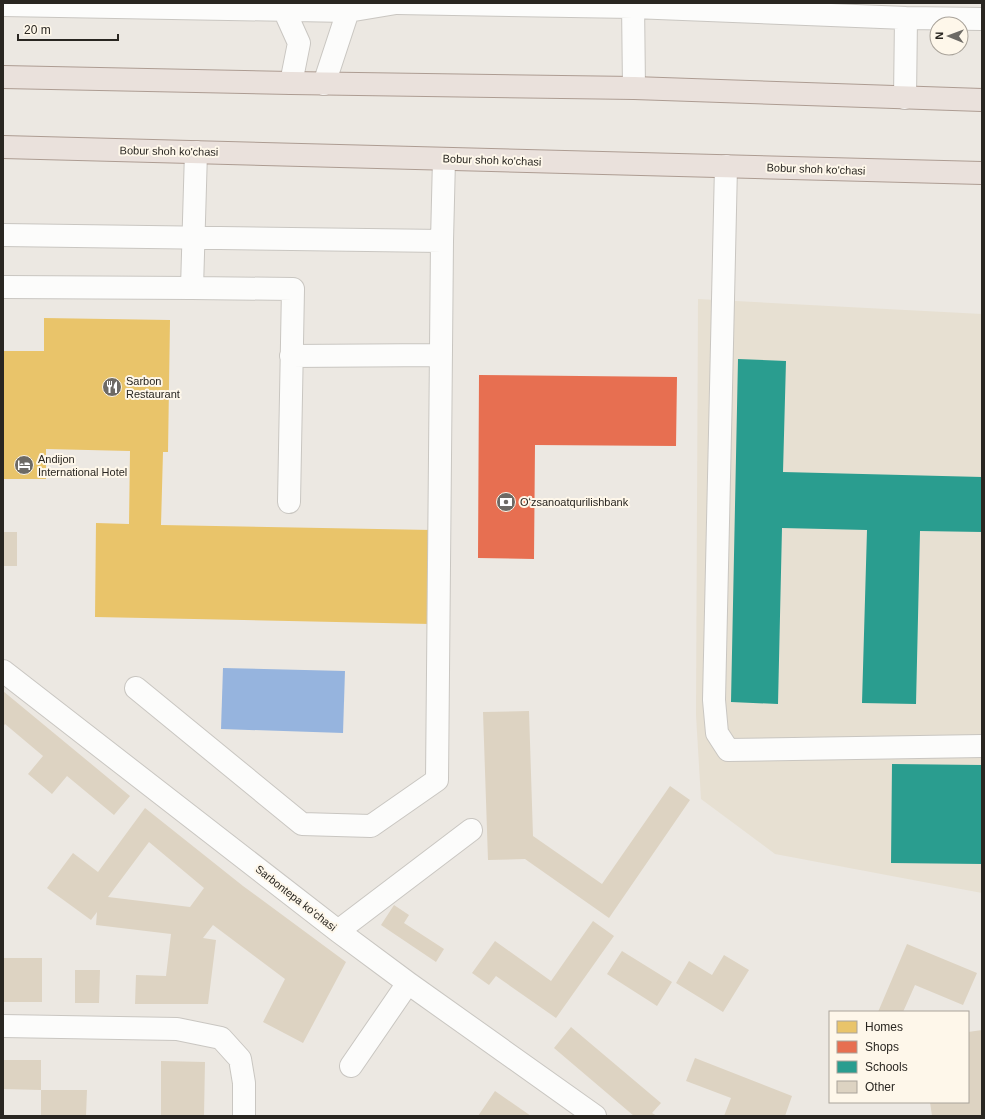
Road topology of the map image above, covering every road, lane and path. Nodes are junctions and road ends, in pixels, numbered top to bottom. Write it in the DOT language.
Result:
graph roads {
  1 [pos="397,3"];
  2 [pos="633,5"];
  3 [pos="3,6"];
  4 [pos="282,6"];
  5 [pos="350,7"];
  6 [pos="906,18"];
  7 [pos="982,19"];
  8 [pos="3,77"];
  9 [pos="291,83"];
  10 [pos="324,84"];
  11 [pos="634,88"];
  12 [pos="905,98"];
  13 [pos="982,100"];
  14 [pos="3,147"];
  15 [pos="196,152"];
  16 [pos="444,159"];
  17 [pos="726,166"];
  18 [pos="982,173"];
  19 [pos="3,234"];
  20 [pos="194,238"];
  21 [pos="442,241"];
  22 [pos="3,287"];
  23 [pos="192,288"];
  24 [pos="441,355"];
  25 [pos="292,356"];
  26 [pos="289,502"];
  27 [pos="3,671"];
  28 [pos="136,688"];
  29 [pos="982,746"];
  30 [pos="471,830"];
  31 [pos="338,932"];
  32 [pos="408,983"];
  33 [pos="3,1026"];
  34 [pos="351,1066"];
  35 [pos="244,1116"];
  36 [pos="595,1116"];
  1 -- 2 [label="street"];
  1 -- 5 [label="street"];
  2 -- 6 [label="street"];
  2 -- 11 [label="street"];
  3 -- 4 [label="street"];
  4 -- 5 [label="street"];
  4 -- 9 [label="street"];
  5 -- 10 [label="street"];
  6 -- 7 [label="street"];
  6 -- 12 [label="street"];
  8 -- 9 [label="main road"];
  9 -- 10 [label="main road"];
  10 -- 11 [label="main road"];
  11 -- 12 [label="main road"];
  12 -- 13 [label="main road"];
  14 -- 15 [label="main road, Bobur shoh ko'chasi"];
  15 -- 16 [label="main road, Bobur shoh ko'chasi"];
  15 -- 20 [label="street"];
  16 -- 17 [label="main road, Bobur shoh ko'chasi"];
  16 -- 21 [label="street"];
  17 -- 18 [label="main road, Bobur shoh ko'chasi"];
  17 -- 29 [label="street"];
  19 -- 20 [label="street"];
  20 -- 21 [label="street"];
  20 -- 23 [label="street"];
  21 -- 24 [label="street"];
  22 -- 23 [label="street"];
  23 -- 25 [label="street"];
  24 -- 25 [label="street"];
  24 -- 28 [label="street"];
  25 -- 26 [label="street"];
  27 -- 31 [label="street, Sarbontepa ko'chasi"];
  30 -- 31 [label="street"];
  31 -- 32 [label="street, Sarbontepa ko'chasi"];
  32 -- 34 [label="street"];
  32 -- 36 [label="street, Sarbontepa ko'chasi"];
  33 -- 35 [label="street"];
}
